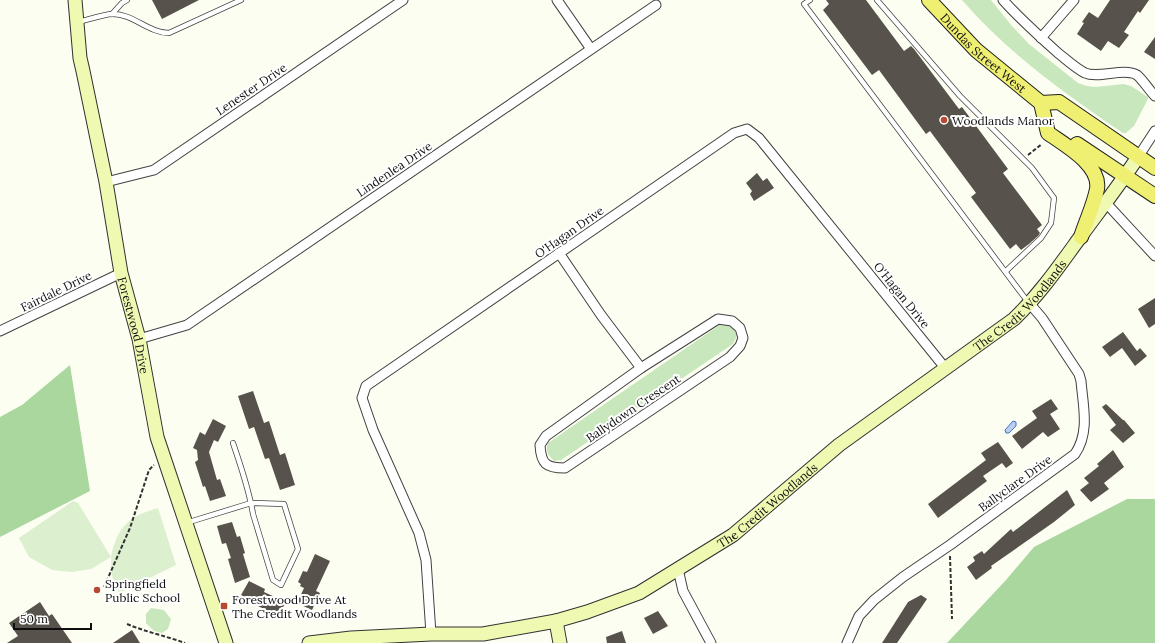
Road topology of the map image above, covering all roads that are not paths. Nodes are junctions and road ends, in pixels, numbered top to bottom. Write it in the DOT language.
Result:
graph roads {
  1 [pos="75,0"];
  2 [pos="127,0"];
  3 [pos="241,0"];
  4 [pos="403,0"];
  5 [pos="557,0"];
  6 [pos="810,0"];
  7 [pos="877,0"];
  8 [pos="929,0"];
  9 [pos="1003,0"];
  10 [pos="1074,0"];
  11 [pos="656,5"];
  12 [pos="112,14"];
  13 [pos="77,23"];
  14 [pos="1041,38"];
  15 [pos="591,49"];
  16 [pos="1155,96"];
  17 [pos="1041,103"];
  18 [pos="1045,120"];
  19 [pos="1155,131"];
  20 [pos="1138,157"];
  21 [pos="1155,168"];
  22 [pos="1125,176"];
  23 [pos="106,182"];
  24 [pos="1155,196"];
  25 [pos="1106,203"];
  26 [pos="1081,237"];
  27 [pos="559,254"];
  28 [pos="1155,256"];
  29 [pos="1006,271"];
  30 [pos="122,273"];
  31 [pos="1030,304"];
  32 [pos="0,331"];
  33 [pos="139,339"];
  34 [pos="641,368"];
  35 [pos="946,369"];
  36 [pos="233,443"];
  37 [pos="251,504"];
  38 [pos="186,523"];
  39 [pos="678,569"];
  40 [pos="556,621"];
  41 [pos="431,634"];
  42 [pos="226,643"];
  43 [pos="310,643"];
  44 [pos="560,643"];
  45 [pos="711,643"];
  46 [pos="847,643"];
  1 -- 13 [label="street, Forestwood Drive"];
  2 -- 12 [label="lane"];
  3 -- 12 [label="lane"];
  4 -- 23 [label="street, Lenester Drive"];
  5 -- 15 [label="street"];
  6 -- 29 [label="lane"];
  7 -- 29 [label="lane"];
  8 -- 17 [label="main road, Dundas Street West"];
  9 -- 14 [label="street"];
  10 -- 14 [label="street"];
  11 -- 15 [label="street, Lindenlea Drive"];
  12 -- 13 [label="lane"];
  13 -- 23 [label="street, Forestwood Drive"];
  14 -- 16 [label="street"];
  15 -- 33 [label="street, Lindenlea Drive"];
  17 -- 18 [label="main road"];
  17 -- 20 [label="main road"];
  18 -- 22 [label="main road"];
  18 -- 26 [label="main road"];
  19 -- 20 [label="street"];
  20 -- 21 [label="main road"];
  20 -- 22 [label="street, The Credit Woodlands"];
  22 -- 24 [label="main road"];
  22 -- 25 [label="street, The Credit Woodlands"];
  23 -- 30 [label="street, Forestwood Drive"];
  25 -- 26 [label="street, The Credit Woodlands"];
  25 -- 28 [label="street"];
  26 -- 31 [label="street, The Credit Woodlands"];
  27 -- 34 [label="street"];
  27 -- 35 [label="street, O'Hagan Drive"];
  27 -- 41 [label="street, O'Hagan Drive"];
  29 -- 31 [label="lane"];
  30 -- 32 [label="street, Fairdale Drive"];
  30 -- 33 [label="street, Forestwood Drive"];
  31 -- 35 [label="street, The Credit Woodlands"];
  31 -- 46 [label="street, Ballyclare Drive"];
  33 -- 38 [label="street, Forestwood Drive"];
  34 -- 34 [label="street, Ballydown Crescent"];
  35 -- 39 [label="street, The Credit Woodlands"];
  36 -- 37 [label="lane"];
  37 -- 37 [label="lane"];
  37 -- 38 [label="lane"];
  38 -- 42 [label="street, Forestwood Drive"];
  39 -- 40 [label="street, The Credit Woodlands"];
  39 -- 45 [label="street"];
  40 -- 41 [label="street, The Credit Woodlands"];
  40 -- 44 [label="street"];
  41 -- 43 [label="street, The Credit Woodlands"];
}
